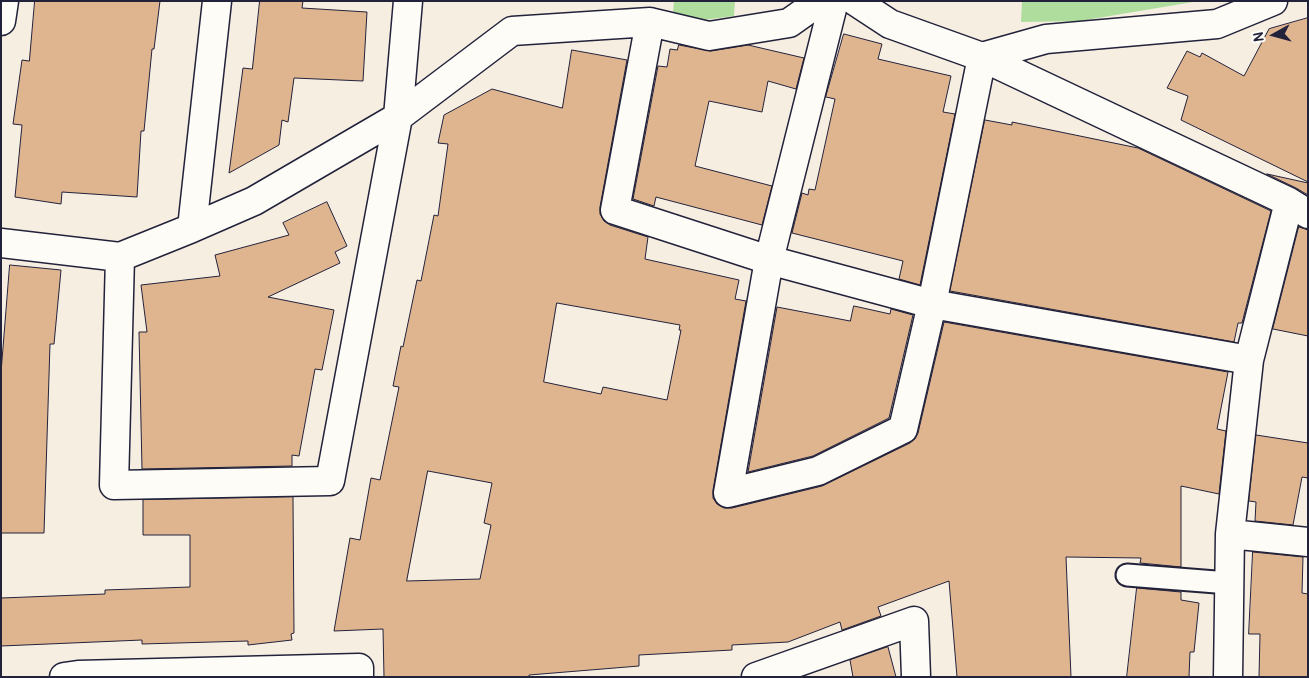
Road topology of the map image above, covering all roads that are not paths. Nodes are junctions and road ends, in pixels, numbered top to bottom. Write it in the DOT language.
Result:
graph roads {
  1 [pos="4,1"];
  2 [pos="218,1"];
  3 [pos="408,1"];
  4 [pos="820,1"];
  5 [pos="834,1"];
  6 [pos="855,1"];
  7 [pos="1274,1"];
  8 [pos="1,22"];
  9 [pos="650,22"];
  10 [pos="982,57"];
  11 [pos="398,117"];
  12 [pos="1298,208"];
  13 [pos="192,228"];
  14 [pos="1,243"];
  15 [pos="120,257"];
  16 [pos="769,260"];
  17 [pos="932,304"];
  18 [pos="1249,360"];
  19 [pos="1230,534"];
  20 [pos="1308,542"];
  21 [pos="1127,575"];
  22 [pos="1229,583"];
  23 [pos="64,677"];
  24 [pos="359,677"];
  25 [pos="756,677"];
  26 [pos="916,677"];
  27 [pos="1228,677"];
  1 -- 8 [label="street"];
  2 -- 13 [label="street"];
  3 -- 11 [label="street"];
  4 -- 9 [label="street"];
  5 -- 16 [label="street"];
  6 -- 10 [label="street"];
  7 -- 10 [label="street"];
  9 -- 11 [label="street"];
  9 -- 16 [label="street"];
  10 -- 12 [label="street"];
  10 -- 17 [label="street"];
  11 -- 13 [label="street"];
  11 -- 15 [label="street"];
  12 -- 18 [label="street"];
  13 -- 15 [label="street"];
  14 -- 15 [label="street"];
  16 -- 17 [label="street"];
  16 -- 17 [label="street"];
  17 -- 18 [label="street"];
  18 -- 19 [label="street"];
  19 -- 20 [label="street"];
  19 -- 22 [label="street"];
  21 -- 22 [label="lane"];
  22 -- 27 [label="street"];
  23 -- 24 [label="street"];
  25 -- 26 [label="street"];
}
